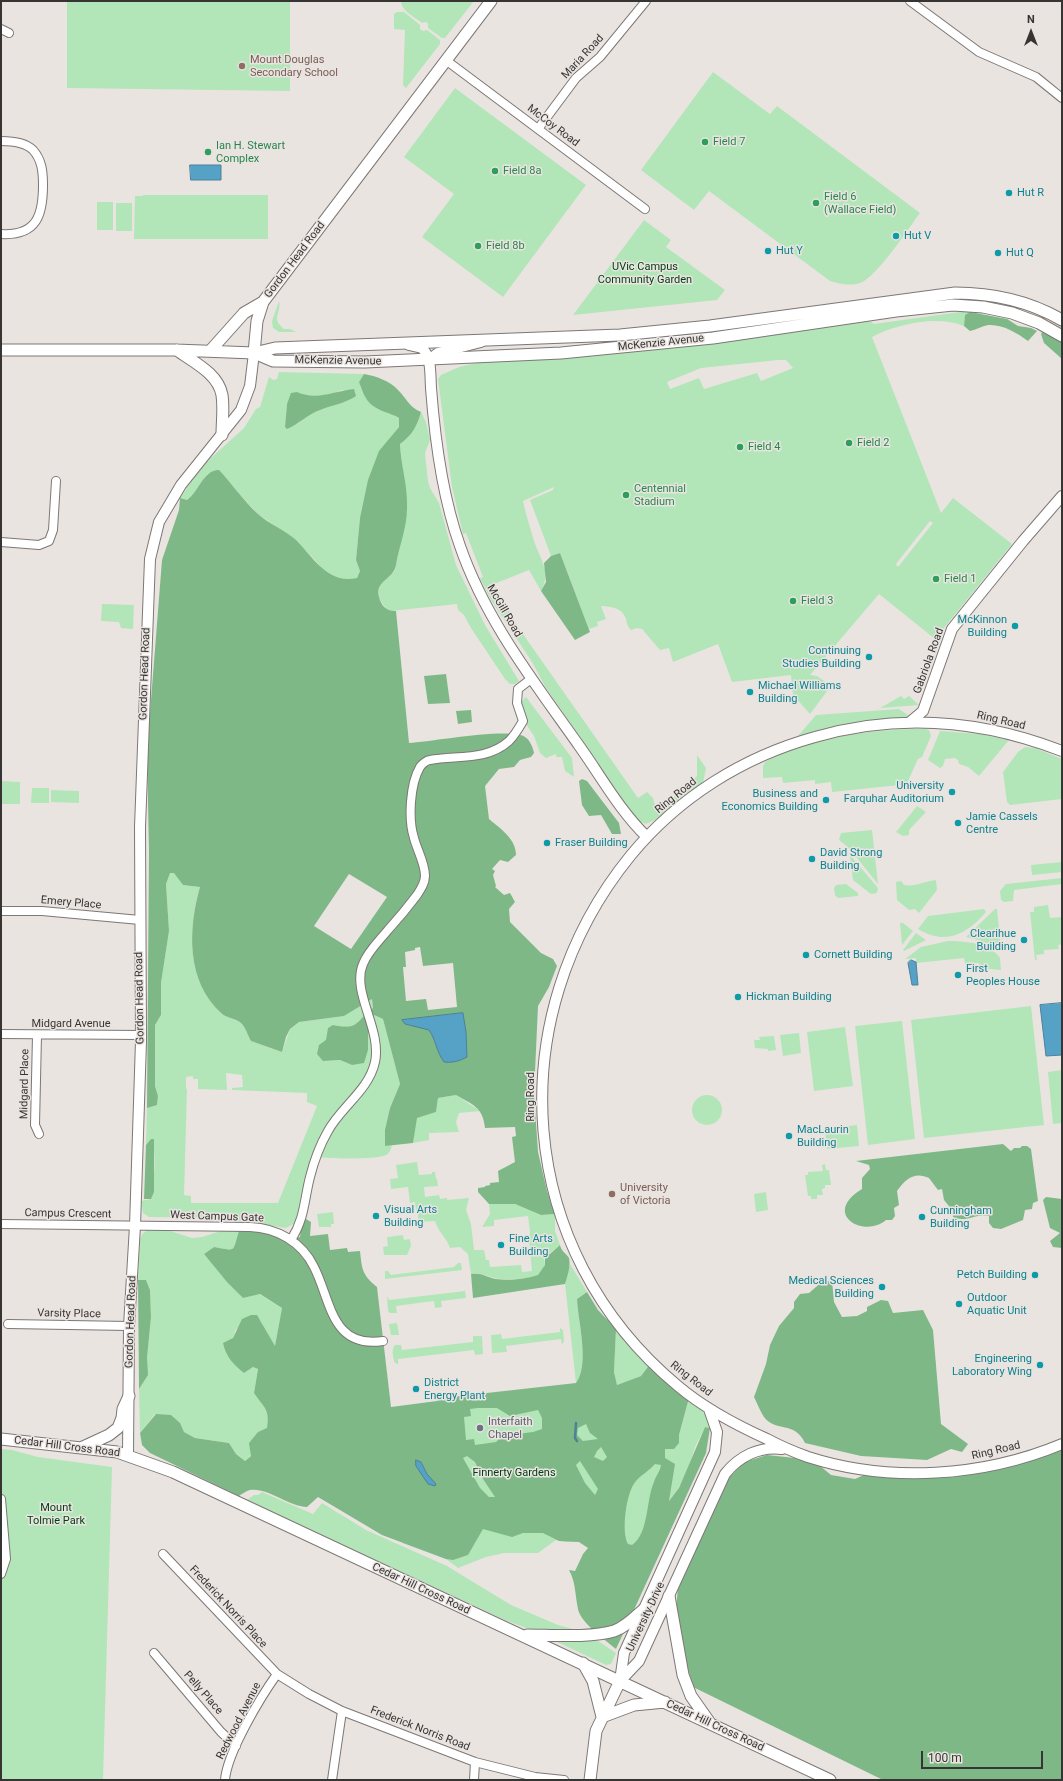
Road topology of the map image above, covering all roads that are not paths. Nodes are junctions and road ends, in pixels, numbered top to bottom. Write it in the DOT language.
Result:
graph roads {
  1 [pos="491,1"];
  2 [pos="646,1"];
  3 [pos="910,1"];
  4 [pos="1,29"];
  5 [pos="9,34"];
  6 [pos="447,61"];
  7 [pos="1062,98"];
  8 [pos="538,129"];
  9 [pos="4,141"];
  10 [pos="645,209"];
  11 [pos="1,234"];
  12 [pos="263,302"];
  13 [pos="1062,320"];
  14 [pos="1062,336"];
  15 [pos="486,340"];
  16 [pos="407,344"];
  17 [pos="1,350"];
  18 [pos="176,350"];
  19 [pos="210,351"];
  20 [pos="254,353"];
  21 [pos="429,360"];
  22 [pos="222,435"];
  23 [pos="56,481"];
  24 [pos="1062,496"];
  25 [pos="1,542"];
  26 [pos="531,679"];
  27 [pos="910,722"];
  28 [pos="1062,751"];
  29 [pos="647,837"];
  30 [pos="1,912"];
  31 [pos="140,920"];
  32 [pos="1,1034"];
  33 [pos="37,1035"];
  34 [pos="141,1035"];
  35 [pos="38,1134"];
  36 [pos="1,1224"];
  37 [pos="135,1226"];
  38 [pos="291,1240"];
  39 [pos="8,1324"];
  40 [pos="129,1326"];
  41 [pos="383,1341"];
  42 [pos="129,1396"];
  43 [pos="709,1409"];
  44 [pos="1,1439"];
  45 [pos="1062,1444"];
  46 [pos="84,1447"];
  47 [pos="798,1453"];
  48 [pos="128,1455"];
  49 [pos="1,1499"];
  50 [pos="162,1554"];
  51 [pos="1,1574"];
  52 [pos="668,1596"];
  53 [pos="644,1609"];
  54 [pos="522,1634"];
  55 [pos="154,1653"];
  56 [pos="583,1663"];
  57 [pos="277,1674"];
  58 [pos="620,1681"];
  59 [pos="666,1702"];
  60 [pos="342,1711"];
  61 [pos="602,1717"];
  62 [pos="710,1723"];
  63 [pos="236,1746"];
  64 [pos="475,1762"];
  65 [pos="225,1780"];
  66 [pos="332,1780"];
  67 [pos="474,1780"];
  68 [pos="564,1780"];
  69 [pos="590,1780"];
  70 [pos="830,1780"];
  1 -- 6 [label="main road, Gordon Head Road"];
  2 -- 8 [label="street, Maria Road"];
  3 -- 7 [label="street"];
  4 -- 5 [label="street"];
  6 -- 8 [label="street, McCoy Road"];
  6 -- 12 [label="main road, Gordon Head Road"];
  8 -- 10 [label="street, McCoy Road"];
  9 -- 11 [label="street"];
  12 -- 19 [label="main road"];
  12 -- 20 [label="main road, Gordon Head Road"];
  13 -- 15 [label="main road, McKenzie Avenue"];
  14 -- 21 [label="main road, McKenzie Avenue"];
  15 -- 16 [label="main road, McKenzie Avenue"];
  15 -- 21 [label="street"];
  16 -- 20 [label="main road, McKenzie Avenue"];
  16 -- 21 [label="street"];
  17 -- 18 [label="main road, McKenzie Avenue"];
  18 -- 19 [label="main road, McKenzie Avenue"];
  18 -- 22 [label="main road"];
  19 -- 20 [label="main road, McKenzie Avenue"];
  20 -- 21 [label="main road, McKenzie Avenue"];
  20 -- 22 [label="street, Gordon Head Road"];
  21 -- 26 [label="street, McGill Road"];
  22 -- 31 [label="street, Gordon Head Road"];
  23 -- 25 [label="street"];
  24 -- 27 [label="street, Gabriola Road"];
  26 -- 29 [label="street, McGill Road"];
  26 -- 38 [label="street"];
  27 -- 28 [label="street, Ring Road"];
  27 -- 29 [label="street, Ring Road"];
  29 -- 43 [label="street, Ring Road"];
  30 -- 31 [label="street, Emery Place"];
  31 -- 34 [label="street, Gordon Head Road"];
  32 -- 33 [label="street, Midgard Avenue"];
  33 -- 34 [label="street, Midgard Avenue"];
  33 -- 35 [label="street, Midgard Place"];
  34 -- 37 [label="street, Gordon Head Road"];
  36 -- 37 [label="street, Campus Crescent"];
  37 -- 38 [label="street, West Campus Gate"];
  37 -- 40 [label="street, Gordon Head Road"];
  38 -- 41 [label="street, West Campus Gate"];
  39 -- 40 [label="street, Varsity Place"];
  40 -- 42 [label="street, Gordon Head Road"];
  42 -- 46 [label="main road"];
  42 -- 48 [label="street, Gordon Head Road"];
  43 -- 47 [label="street, Ring Road"];
  43 -- 53 [label="street, University Drive"];
  44 -- 46 [label="main road, Cedar Hill Cross Road"];
  45 -- 47 [label="street, Ring Road"];
  46 -- 48 [label="main road, Cedar Hill Cross Road"];
  47 -- 52 [label="street, University Drive"];
  48 -- 54 [label="main road, Cedar Hill Cross Road"];
  49 -- 51 [label="street"];
  50 -- 57 [label="street, Frederick Norris Place"];
  52 -- 58 [label="street, University Drive"];
  52 -- 62 [label="main road"];
  53 -- 54 [label="main road"];
  53 -- 58 [label="street, University Drive"];
  54 -- 56 [label="main road, Cedar Hill Cross Road"];
  55 -- 63 [label="street, Pelly Place"];
  56 -- 58 [label="main road, Cedar Hill Cross Road"];
  56 -- 61 [label="main road"];
  57 -- 60 [label="street, Frederick Norris Road"];
  57 -- 63 [label="street, Redwood Avenue"];
  58 -- 59 [label="main road, Cedar Hill Cross Road"];
  58 -- 61 [label="main road"];
  59 -- 61 [label="main road"];
  59 -- 62 [label="main road, Cedar Hill Cross Road"];
  60 -- 64 [label="street, Frederick Norris Road"];
  60 -- 66 [label="street"];
  61 -- 69 [label="main road"];
  62 -- 70 [label="main road, Cedar Hill Cross Road"];
  63 -- 65 [label="street, Redwood Avenue"];
  64 -- 67 [label="street"];
  64 -- 68 [label="street, Frederick Norris Road"];
}
